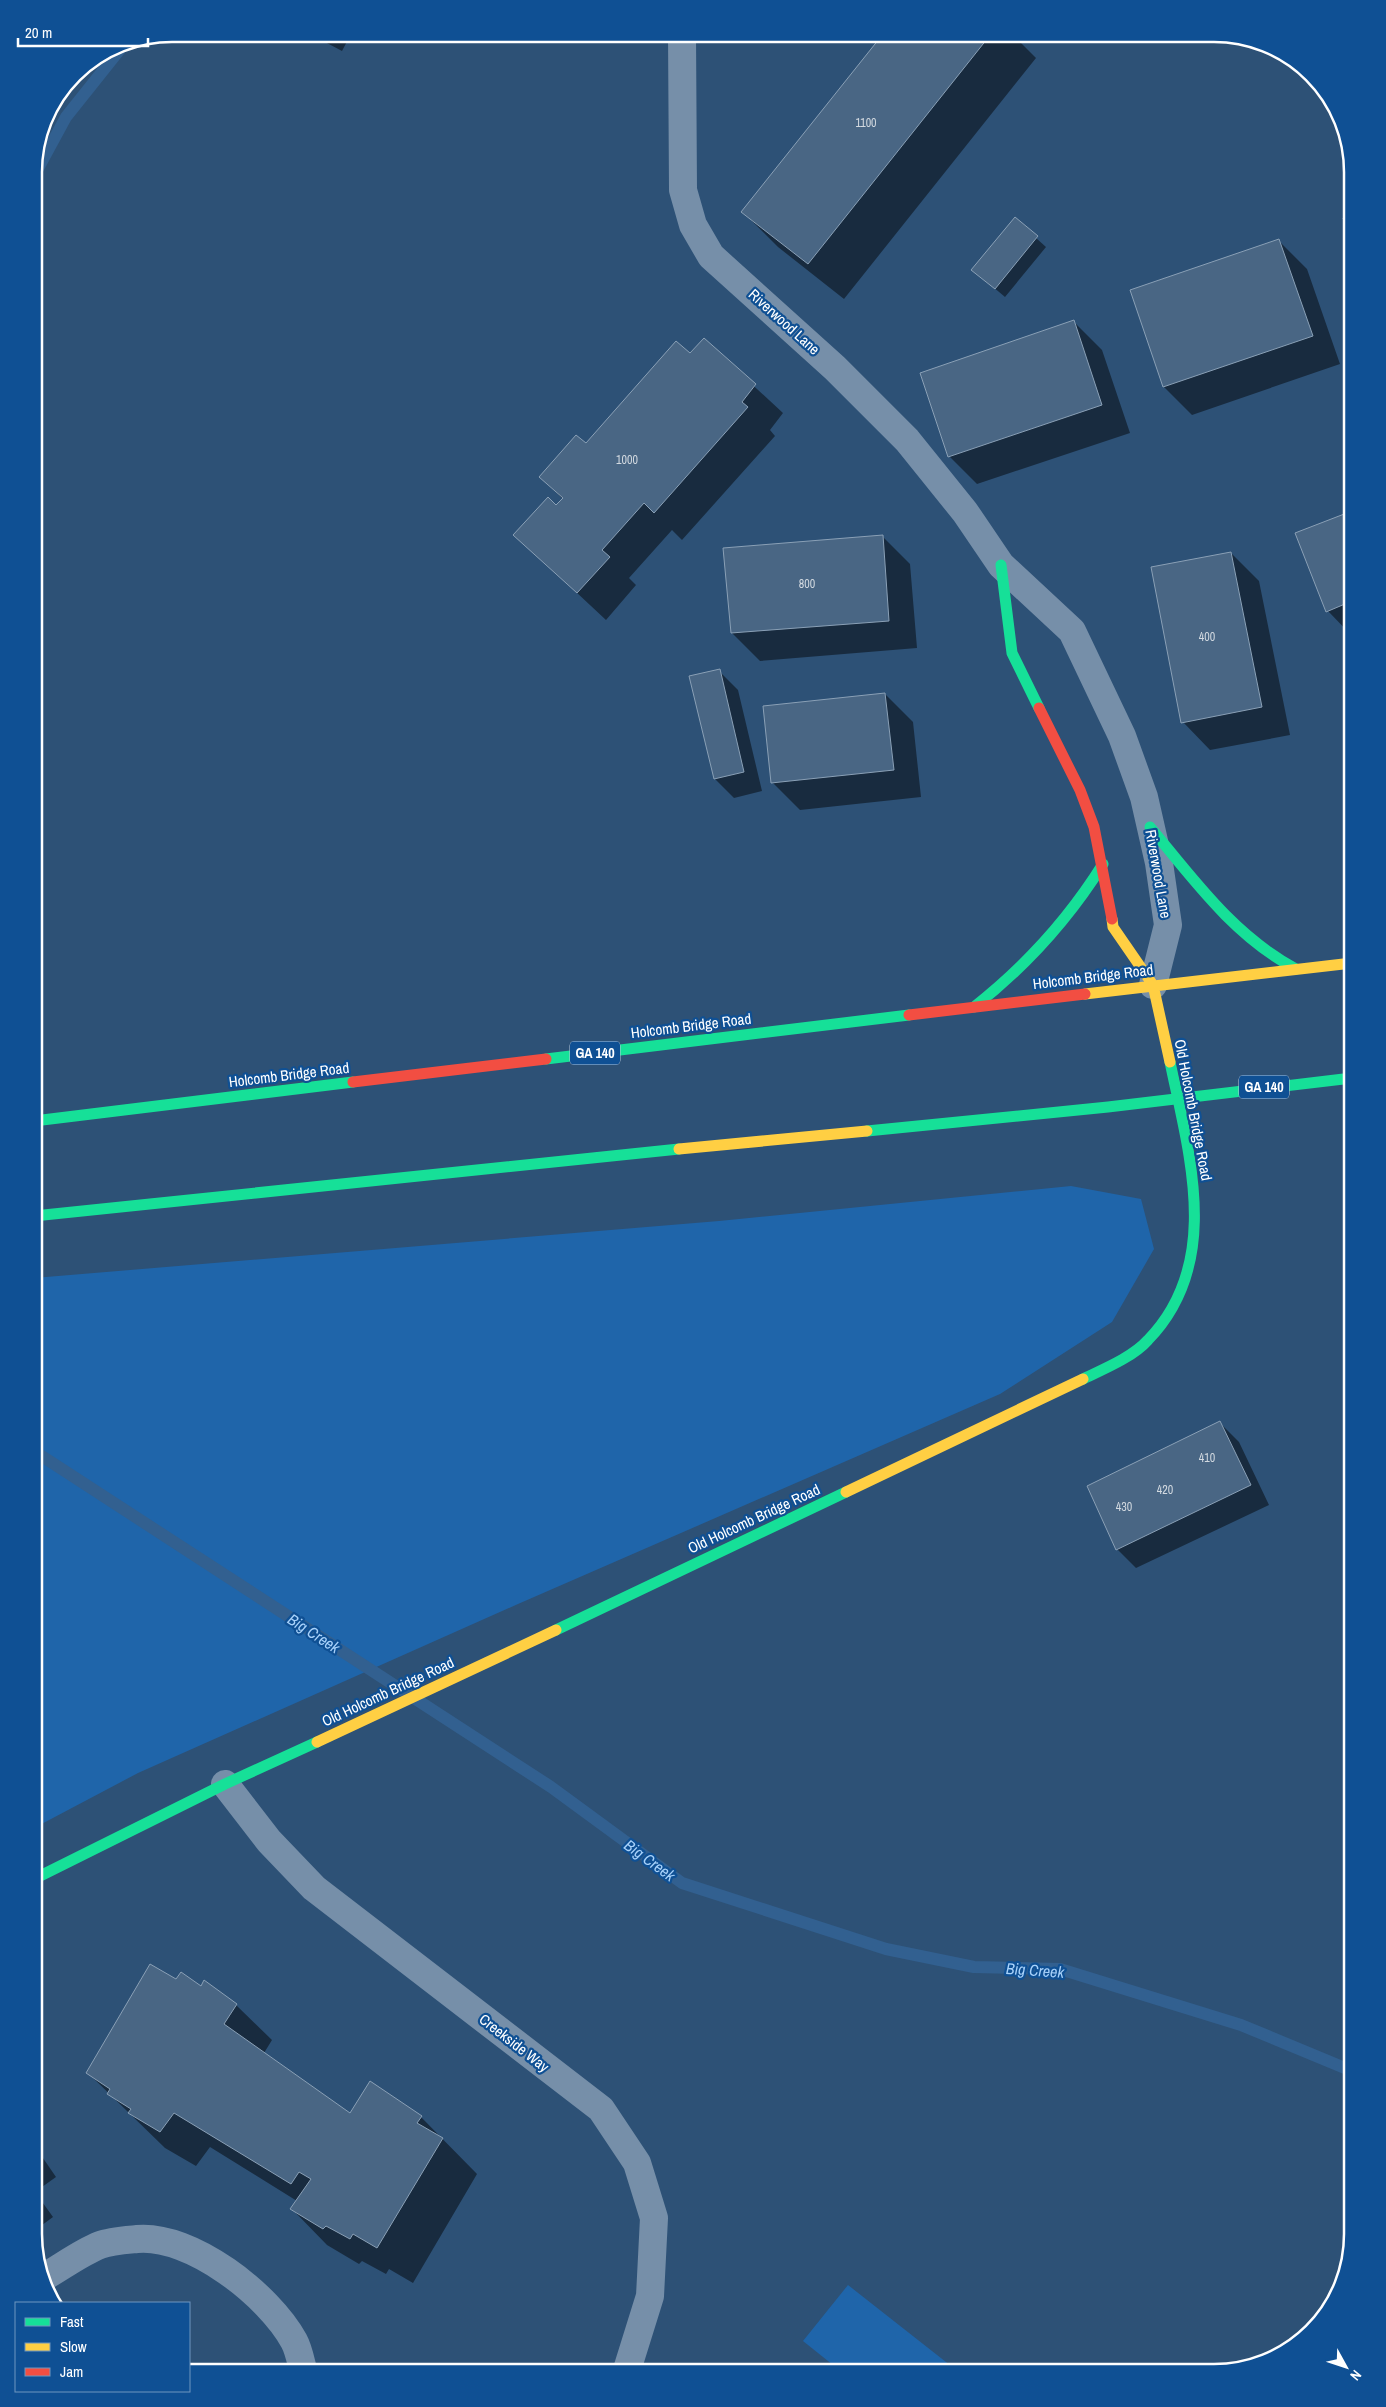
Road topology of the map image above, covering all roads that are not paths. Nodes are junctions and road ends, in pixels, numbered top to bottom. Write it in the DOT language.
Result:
graph roads {
  1 [pos="682,42"];
  2 [pos="1000,564"];
  3 [pos="1150,827"];
  4 [pos="1103,864"];
  5 [pos="1344,964"];
  6 [pos="1296,969"];
  7 [pos="1153,986"];
  8 [pos="974,1006"];
  9 [pos="1344,1079"];
  10 [pos="1176,1098"];
  11 [pos="43,1120"];
  12 [pos="42,1215"];
  13 [pos="224,1784"];
  14 [pos="42,1875"];
  15 [pos="49,2274"];
  16 [pos="301,2364"];
  17 [pos="629,2364"];
  1 -- 2 [label="street, Riverwood Lane"];
  2 -- 3 [label="street, Riverwood Lane"];
  2 -- 4 [label="main road, Riverwood Lane"];
  3 -- 6 [label="main road"];
  3 -- 7 [label="street, Riverwood Lane"];
  4 -- 7 [label="main road, Riverwood Lane"];
  4 -- 8 [label="main road"];
  5 -- 6 [label="main road, Holcomb Bridge Road / GA 140"];
  6 -- 7 [label="main road, Holcomb Bridge Road / GA 140"];
  7 -- 8 [label="main road, Holcomb Bridge Road / GA 140"];
  7 -- 10 [label="main road, Old Holcomb Bridge Road"];
  8 -- 11 [label="main road, Holcomb Bridge Road / GA 140"];
  9 -- 10 [label="main road, GA 140"];
  10 -- 12 [label="main road, GA 140"];
  10 -- 13 [label="main road, Old Holcomb Bridge Road"];
  13 -- 14 [label="main road, Old Holcomb Bridge Road"];
  13 -- 17 [label="street, Creekside Way"];
  15 -- 16 [label="street"];
}
